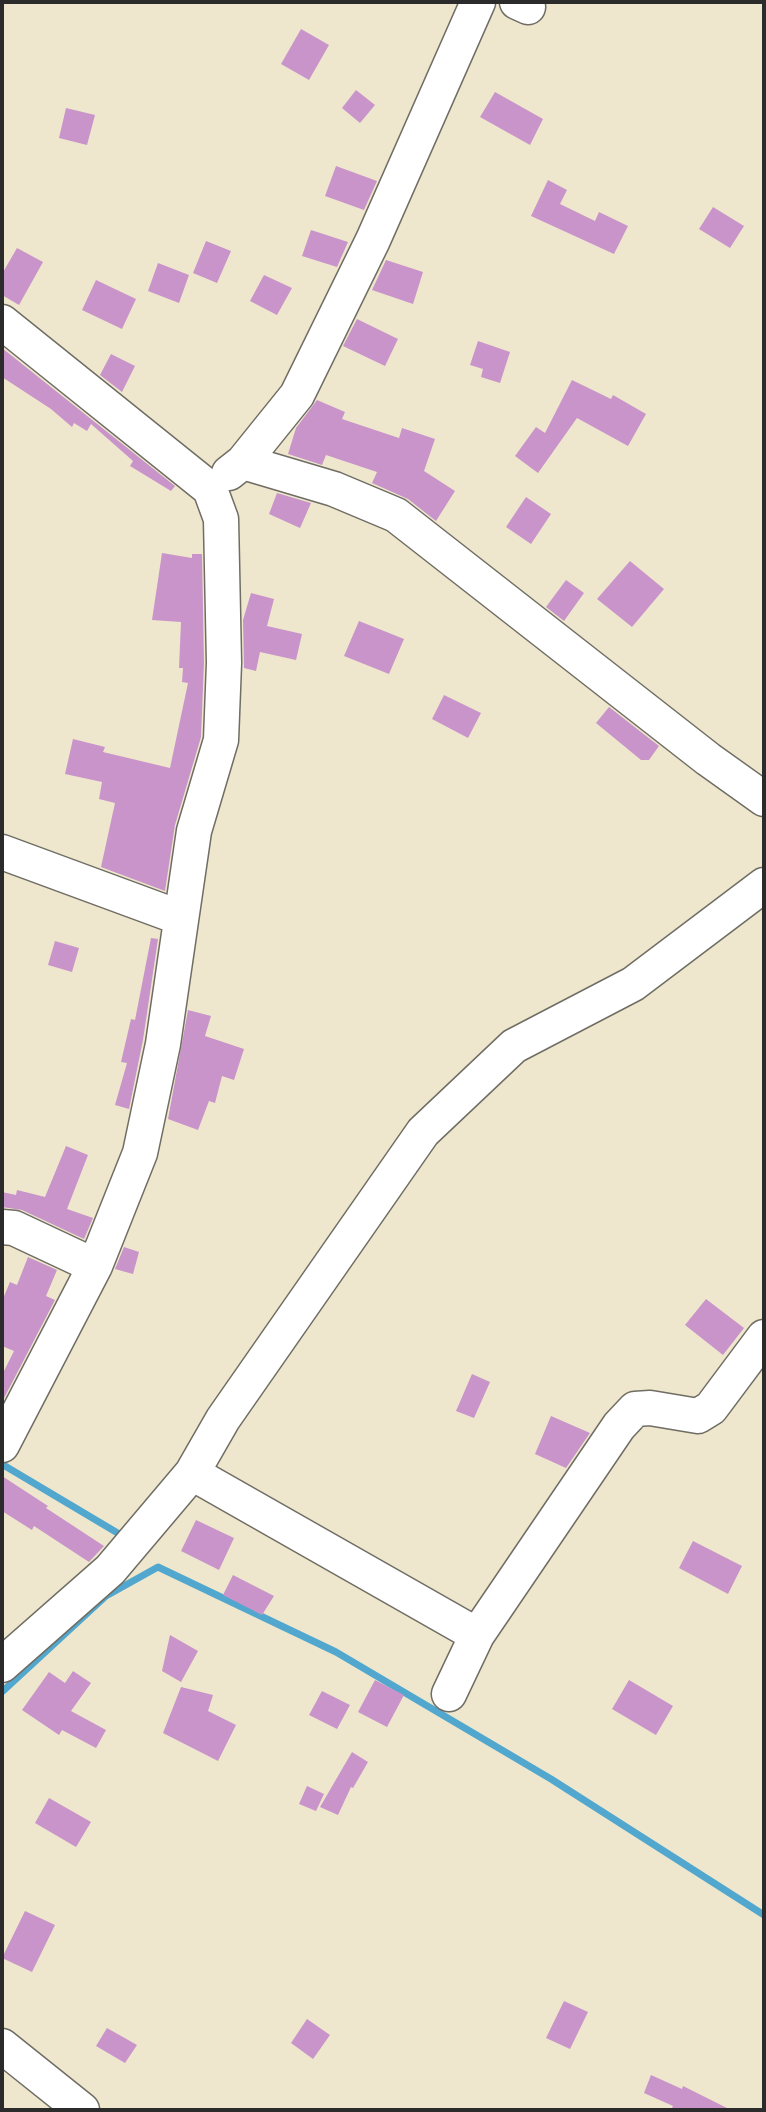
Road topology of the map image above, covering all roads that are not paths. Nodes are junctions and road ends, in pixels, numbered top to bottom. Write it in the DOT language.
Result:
graph roads {
  1 [pos="478,2"];
  2 [pos="2,322"];
  3 [pos="243,462"];
  4 [pos="210,489"];
  5 [pos="764,799"];
  6 [pos="2,852"];
  7 [pos="764,885"];
  8 [pos="181,918"];
  9 [pos="2,1227"];
  10 [pos="95,1266"];
  11 [pos="764,1337"];
  12 [pos="2,1445"];
  13 [pos="192,1473"];
  14 [pos="477,1635"];
  15 [pos="2,1665"];
  16 [pos="449,1694"];
  17 [pos="2,2046"];
  18 [pos="82,2110"];
  1 -- 3 [label="street"];
  2 -- 4 [label="street"];
  3 -- 4 [label="street"];
  3 -- 5 [label="street"];
  4 -- 8 [label="street"];
  6 -- 8 [label="street"];
  7 -- 13 [label="street"];
  8 -- 10 [label="street"];
  9 -- 10 [label="street"];
  10 -- 12 [label="street"];
  11 -- 14 [label="street"];
  13 -- 14 [label="street"];
  13 -- 15 [label="street"];
  14 -- 16 [label="street"];
  17 -- 18 [label="street"];
}
